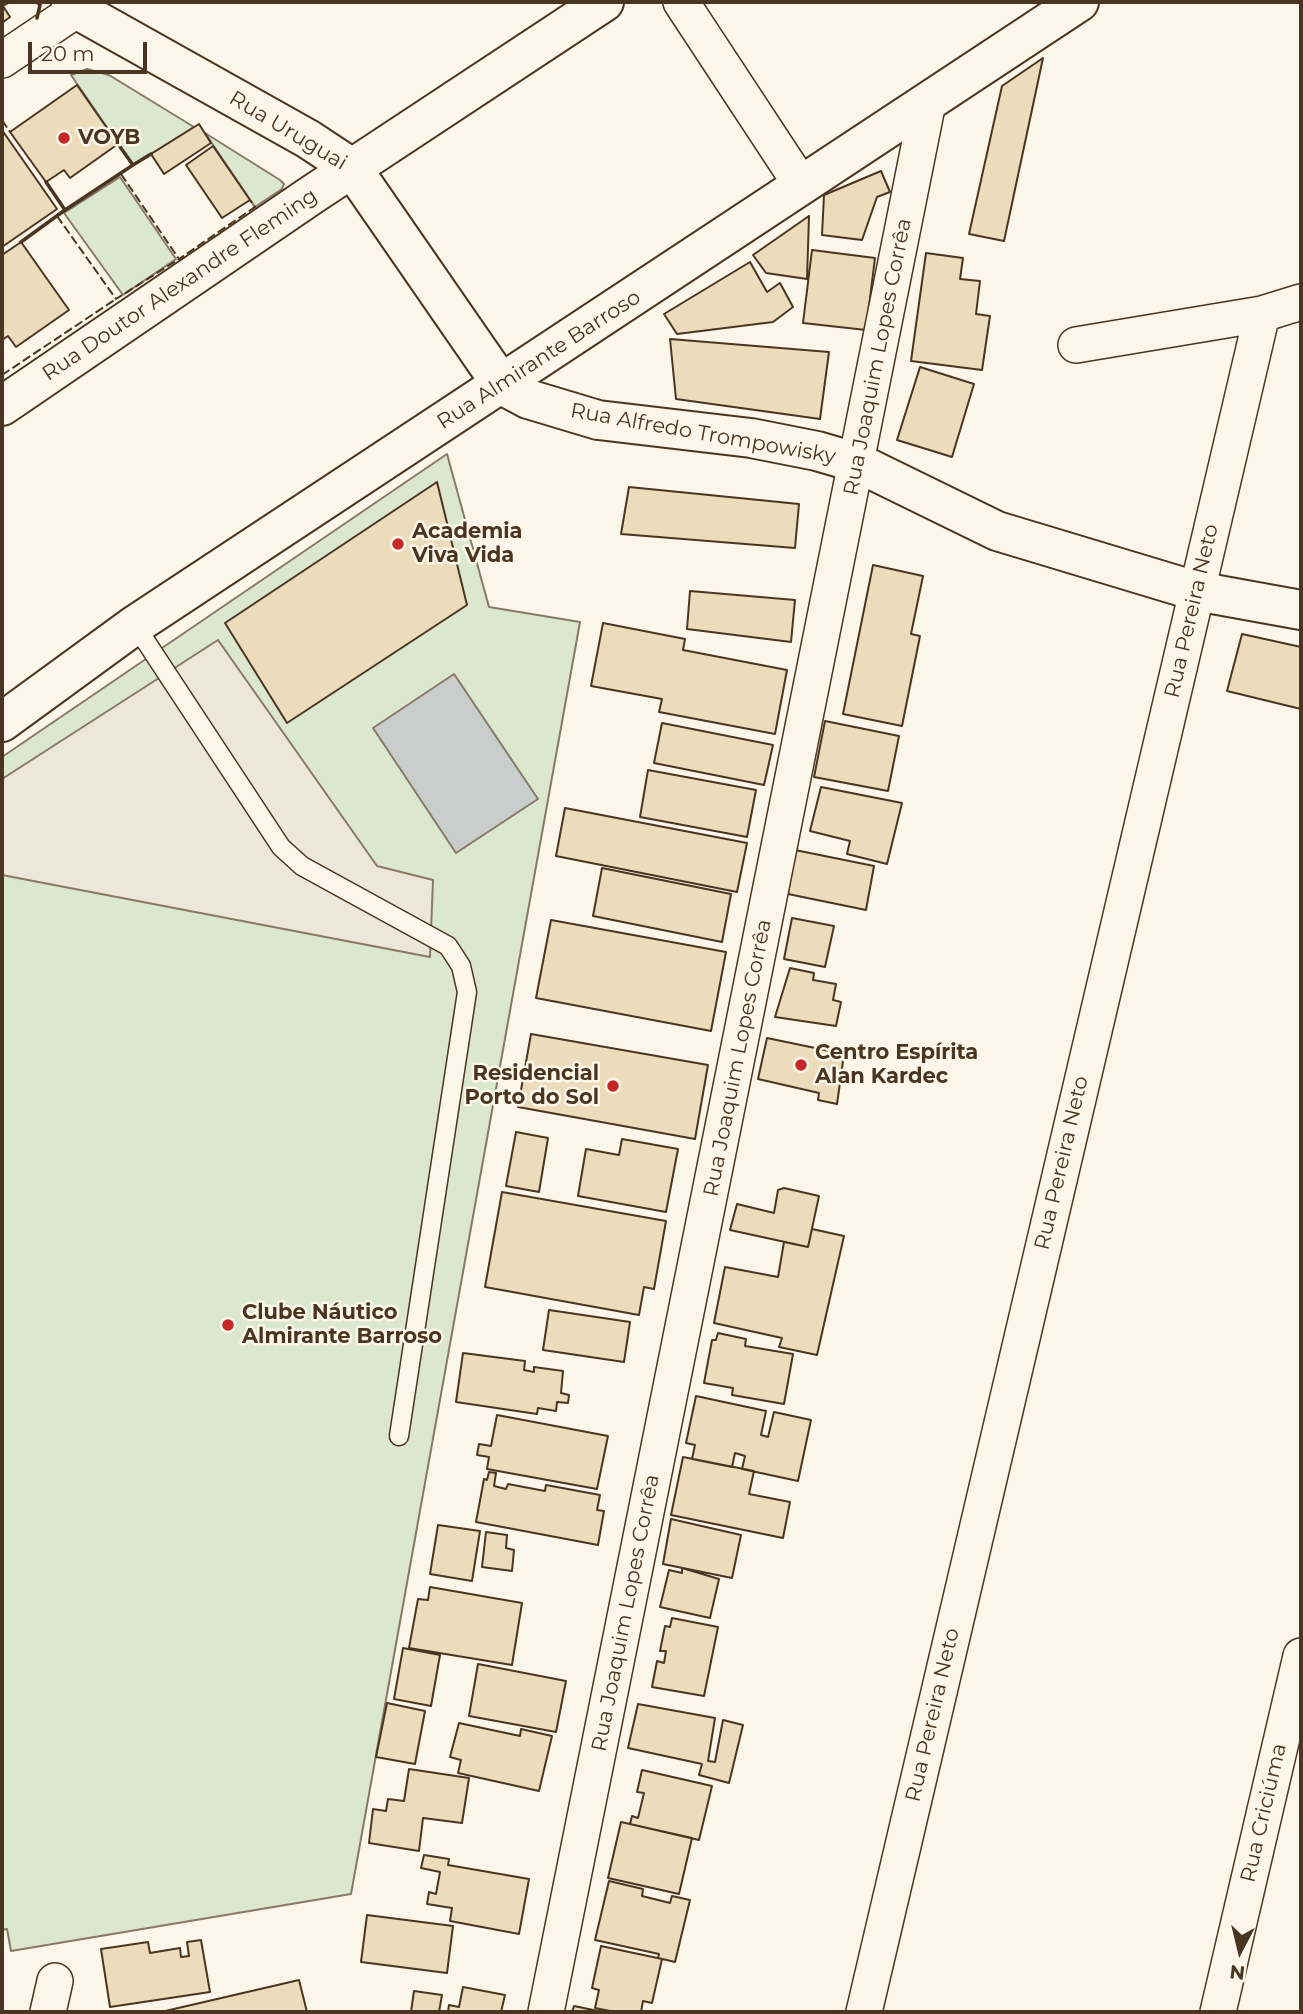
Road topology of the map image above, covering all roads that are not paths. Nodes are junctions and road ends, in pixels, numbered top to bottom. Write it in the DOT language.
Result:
graph roads {
  1 [pos="604,2"];
  2 [pos="681,2"];
  3 [pos="1079,2"];
  4 [pos="78,4"];
  5 [pos="2,61"];
  6 [pos="928,102"];
  7 [pos="352,168"];
  8 [pos="802,186"];
  9 [pos="1301,302"];
  10 [pos="1262,314"];
  11 [pos="1076,345"];
  12 [pos="502,385"];
  13 [pos="2,406"];
  14 [pos="858,463"];
  15 [pos="1196,591"];
  16 [pos="1301,610"];
  17 [pos="135,625"];
  18 [pos="2,723"];
  19 [pos="399,1436"];
  20 [pos="1301,1656"];
  21 [pos="546,2012"];
  22 [pos="864,2012"];
  23 [pos="1218,2012"];
  1 -- 7 [label="street, Rua Doutor Alexandre Fleming"];
  2 -- 8 [label="street"];
  3 -- 6 [label="street, Rua Almirante Barroso"];
  4 -- 5 [label="street"];
  4 -- 7 [label="street, Rua Uruguai"];
  6 -- 8 [label="street, Rua Almirante Barroso"];
  6 -- 14 [label="street, Rua Joaquim Lopes Corrêa"];
  7 -- 12 [label="street, Rua Uruguai"];
  7 -- 13 [label="street, Rua Doutor Alexandre Fleming"];
  8 -- 12 [label="street, Rua Almirante Barroso"];
  9 -- 10 [label="street"];
  10 -- 11 [label="street"];
  10 -- 15 [label="street, Rua Pereira Neto"];
  12 -- 14 [label="street, Rua Alfredo Trompowisky"];
  12 -- 17 [label="street, Rua Almirante Barroso"];
  14 -- 15 [label="street, Rua Alfredo Trompowisky"];
  14 -- 21 [label="street, Rua Joaquim Lopes Corrêa"];
  15 -- 16 [label="street, Rua Alfredo Trompowisky"];
  15 -- 22 [label="street, Rua Pereira Neto"];
  17 -- 18 [label="street, Rua Almirante Barroso"];
  17 -- 19 [label="lane"];
  20 -- 23 [label="street, Rua Criciúma"];
}
